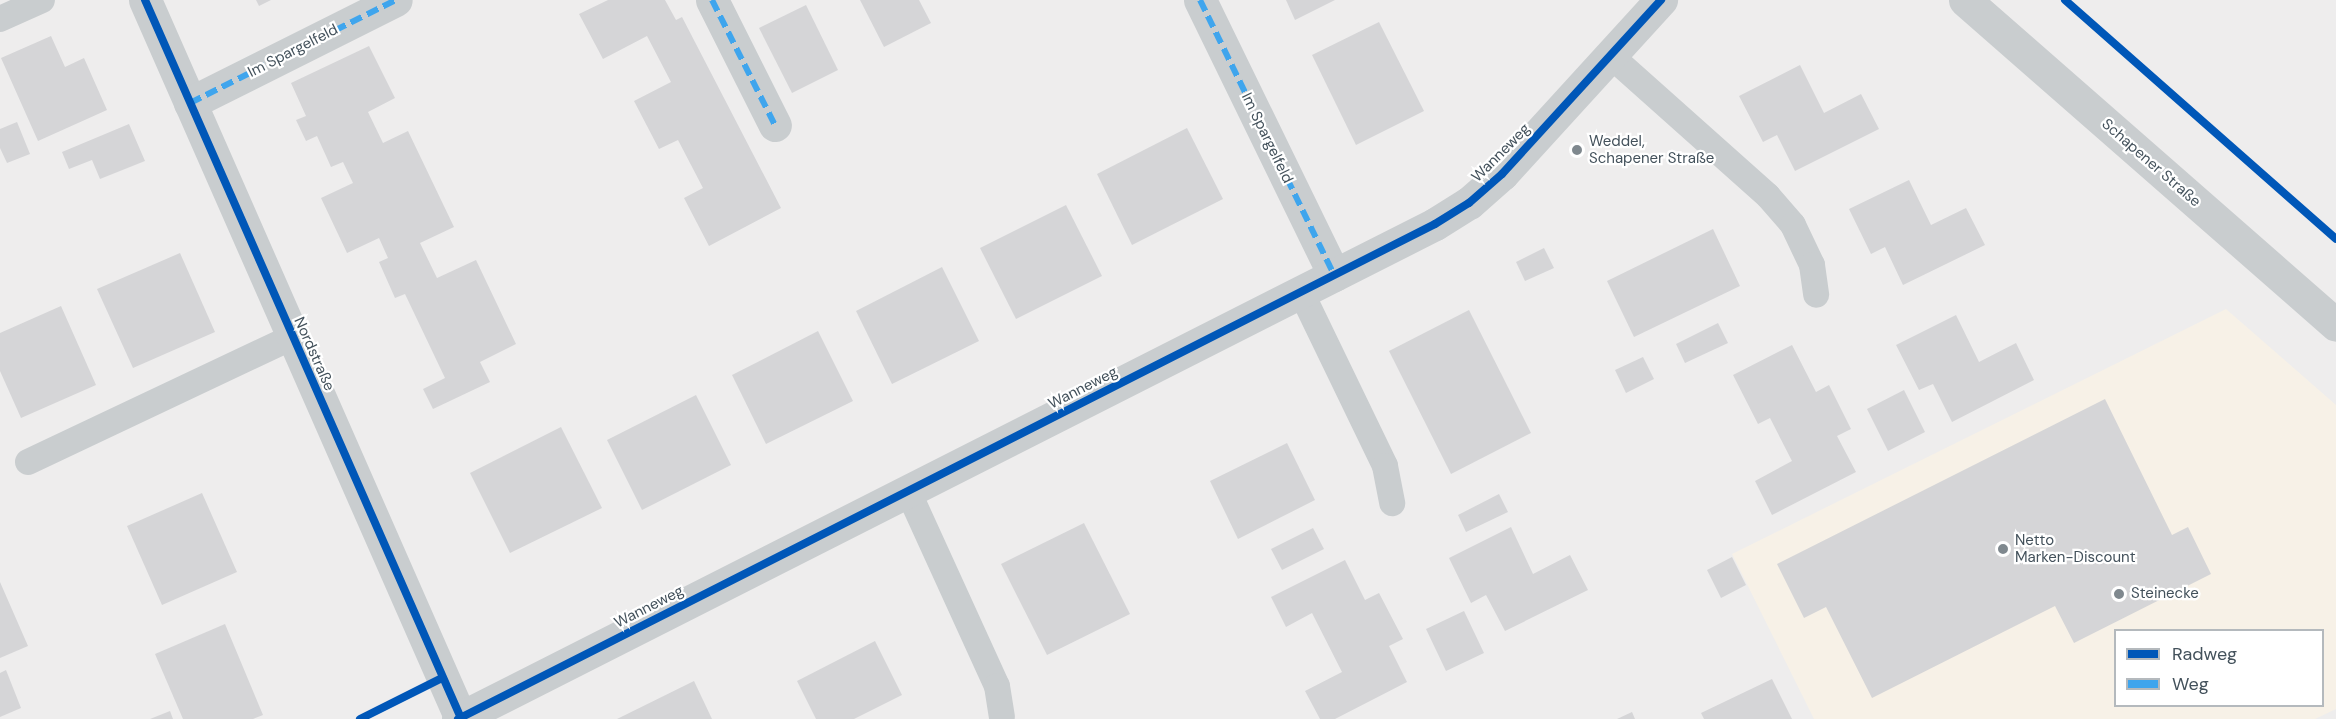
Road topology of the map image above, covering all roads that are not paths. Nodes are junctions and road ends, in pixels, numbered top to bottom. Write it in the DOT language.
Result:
graph roads {
  1 [pos="42,0"];
  2 [pos="145,0"];
  3 [pos="396,0"];
  4 [pos="712,0"];
  5 [pos="1200,0"];
  6 [pos="1661,0"];
  7 [pos="1965,0"];
  8 [pos="0,19"];
  9 [pos="1611,56"];
  10 [pos="190,103"];
  11 [pos="775,125"];
  12 [pos="1334,276"];
  13 [pos="1301,292"];
  14 [pos="1816,295"];
  15 [pos="2336,325"];
  16 [pos="292,337"];
  17 [pos="28,462"];
  18 [pos="908,491"];
  19 [pos="1392,502"];
  20 [pos="1002,717"];
  21 [pos="460,718"];
  1 -- 8 [label="lane"];
  2 -- 10 [label="street, Nordstraße"];
  3 -- 10 [label="street, Im Spargelfeld"];
  4 -- 11 [label="street"];
  5 -- 12 [label="street, Im Spargelfeld"];
  6 -- 9 [label="street, Wanneweg"];
  7 -- 15 [label="street, Schapener Straße"];
  9 -- 12 [label="street, Wanneweg"];
  9 -- 14 [label="lane"];
  10 -- 16 [label="street, Nordstraße"];
  12 -- 13 [label="street, Wanneweg"];
  13 -- 18 [label="street, Wanneweg"];
  13 -- 19 [label="lane"];
  16 -- 17 [label="lane"];
  16 -- 21 [label="street, Nordstraße"];
  18 -- 20 [label="lane"];
  18 -- 21 [label="street, Wanneweg"];
}
